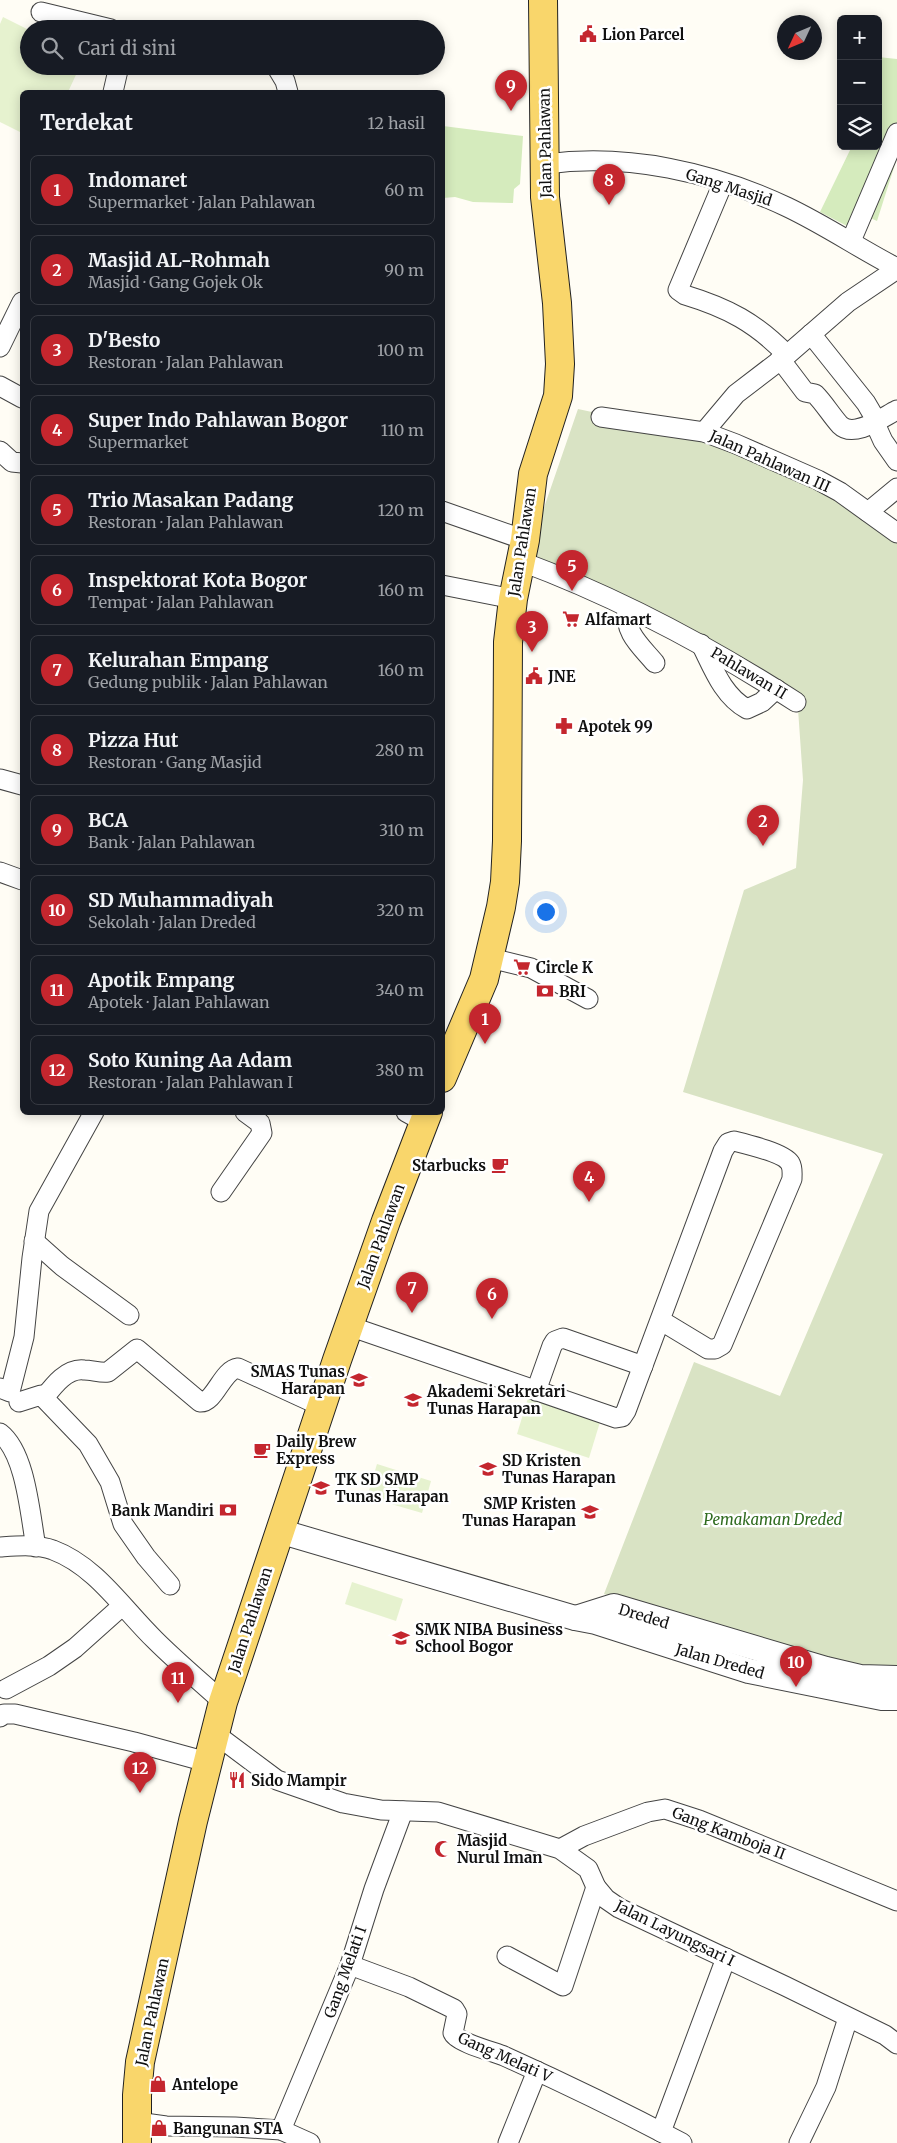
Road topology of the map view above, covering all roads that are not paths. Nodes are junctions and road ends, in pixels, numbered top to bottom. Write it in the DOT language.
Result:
graph roads {
  1 [pos="543,0"];
  2 [pos="41,12"];
  3 [pos="74,20"];
  4 [pos="117,75"];
  5 [pos="281,75"];
  6 [pos="113,90"];
  7 [pos="287,90"];
  8 [pos="897,133"];
  9 [pos="546,164"];
  10 [pos="724,183"];
  11 [pos="851,241"];
  12 [pos="897,269"];
  13 [pos="20,306"];
  14 [pos="811,334"];
  15 [pos="0,347"];
  16 [pos="784,357"];
  17 [pos="0,386"];
  18 [pos="20,397"];
  19 [pos="897,410"];
  20 [pos="601,417"];
  21 [pos="876,420"];
  22 [pos="704,432"];
  23 [pos="0,451"];
  24 [pos="897,461"];
  25 [pos="20,463"];
  26 [pos="897,488"];
  27 [pos="445,512"];
  28 [pos="868,512"];
  29 [pos="897,533"];
  30 [pos="523,550"];
  31 [pos="445,586"];
  32 [pos="513,599"];
  33 [pos="626,608"];
  34 [pos="702,644"];
  35 [pos="655,663"];
  36 [pos="776,688"];
  37 [pos="796,702"];
  38 [pos="1,785"];
  39 [pos="20,785"];
  40 [pos="0,872"];
  41 [pos="20,879"];
  42 [pos="490,958"];
  43 [pos="588,999"];
  44 [pos="445,1068"];
  45 [pos="92,1115"];
  46 [pos="257,1116"];
  47 [pos="419,1116"];
  48 [pos="221,1192"];
  49 [pos="34,1241"];
  50 [pos="129,1315"];
  51 [pos="660,1320"];
  52 [pos="349,1326"];
  53 [pos="643,1366"];
  54 [pos="0,1388"];
  55 [pos="536,1391"];
  56 [pos="44,1398"];
  57 [pos="19,1402"];
  58 [pos="321,1406"];
  59 [pos="0,1433"];
  60 [pos="279,1531"];
  61 [pos="0,1547"];
  62 [pos="36,1547"];
  63 [pos="170,1585"];
  64 [pos="122,1606"];
  65 [pos="696,1642"];
  66 [pos="897,1678"];
  67 [pos="3,1684"];
  68 [pos="897,1698"];
  69 [pos="223,1702"];
  70 [pos="8,1716"];
  71 [pos="214,1733"];
  72 [pos="207,1762"];
  73 [pos="403,1811"];
  74 [pos="560,1849"];
  75 [pos="596,1887"];
  76 [pos="897,1901"];
  77 [pos="507,1956"];
  78 [pos="726,1958"];
  79 [pos="350,1965"];
  80 [pos="848,2018"];
  81 [pos="897,2044"];
  82 [pos="537,2071"];
  83 [pos="281,2130"];
  84 [pos="137,2132"];
  85 [pos="661,2132"];
  86 [pos="310,2143"];
  87 [pos="508,2143"];
  88 [pos="682,2143"];
  89 [pos="799,2143"];
  1 -- 9 [label="main road, Jalan Pahlawan"];
  2 -- 3 [label="street"];
  4 -- 6 [label="street"];
  5 -- 7 [label="street"];
  8 -- 11 [label="street"];
  9 -- 10 [label="street, Gang Masjid"];
  9 -- 30 [label="main road, Jalan Pahlawan"];
  10 -- 11 [label="street, Gang Masjid"];
  10 -- 16 [label="street"];
  11 -- 12 [label="street, Gang Masjid"];
  12 -- 14 [label="street"];
  13 -- 15 [label="street"];
  14 -- 16 [label="street"];
  14 -- 21 [label="street"];
  16 -- 21 [label="street"];
  16 -- 22 [label="street"];
  17 -- 18 [label="street"];
  19 -- 21 [label="street"];
  20 -- 22 [label="street, Jalan Pahlawan III"];
  21 -- 24 [label="street"];
  22 -- 28 [label="street, Jalan Pahlawan III"];
  23 -- 25 [label="street"];
  26 -- 28 [label="street"];
  27 -- 30 [label="street, Pahlawan II"];
  28 -- 29 [label="street, Jalan Pahlawan III"];
  30 -- 32 [label="main road, Jalan Pahlawan"];
  30 -- 33 [label="street, Pahlawan II"];
  31 -- 32 [label="street"];
  32 -- 42 [label="main road, Jalan Pahlawan"];
  33 -- 34 [label="street, Pahlawan II"];
  33 -- 35 [label="street"];
  34 -- 36 [label="street, Pahlawan II"];
  34 -- 36 [label="street"];
  36 -- 37 [label="street, Pahlawan II"];
  38 -- 39 [label="street"];
  40 -- 41 [label="street"];
  42 -- 43 [label="street"];
  42 -- 44 [label="main road, Jalan Pahlawan"];
  45 -- 49 [label="street"];
  46 -- 48 [label="street"];
  47 -- 52 [label="main road, Jalan Pahlawan"];
  49 -- 50 [label="street"];
  49 -- 54 [label="street"];
  51 -- 51 [label="street"];
  51 -- 53 [label="street"];
  52 -- 55 [label="street"];
  52 -- 58 [label="main road, Jalan Pahlawan"];
  53 -- 55 [label="street"];
  53 -- 55 [label="street"];
  56 -- 57 [label="street"];
  56 -- 58 [label="street"];
  56 -- 63 [label="street"];
  58 -- 60 [label="main road, Jalan Pahlawan"];
  59 -- 62 [label="street"];
  60 -- 65 [label="street, Jalan Dreded"];
  60 -- 69 [label="main road, Jalan Pahlawan"];
  61 -- 62 [label="street"];
  62 -- 64 [label="street"];
  64 -- 67 [label="street"];
  64 -- 69 [label="street"];
  65 -- 66 [label="street"];
  65 -- 68 [label="street, Jalan Dreded"];
  67 -- 70 [label="street"];
  69 -- 71 [label="main road, Jalan Pahlawan"];
  70 -- 72 [label="street"];
  71 -- 72 [label="main road, Jalan Pahlawan"];
  71 -- 73 [label="street, Jalan Layungsari I"];
  72 -- 84 [label="main road, Jalan Pahlawan"];
  73 -- 74 [label="street, Jalan Layungsari I"];
  73 -- 79 [label="street, Gang Melati I"];
  74 -- 75 [label="street, Jalan Layungsari I"];
  74 -- 76 [label="street, Gang Kamboja II"];
  75 -- 77 [label="street"];
  75 -- 78 [label="street, Jalan Layungsari I"];
  78 -- 80 [label="street, Jalan Layungsari I"];
  78 -- 85 [label="street"];
  79 -- 82 [label="street, Gang Melati V"];
  79 -- 83 [label="street, Gang Melati I"];
  80 -- 81 [label="street, Jalan Layungsari I"];
  80 -- 89 [label="street"];
  82 -- 85 [label="street, Gang Melati V"];
  82 -- 87 [label="street"];
  83 -- 84 [label="street"];
  83 -- 86 [label="street"];
  85 -- 88 [label="street, Gang Melati V"];
}
